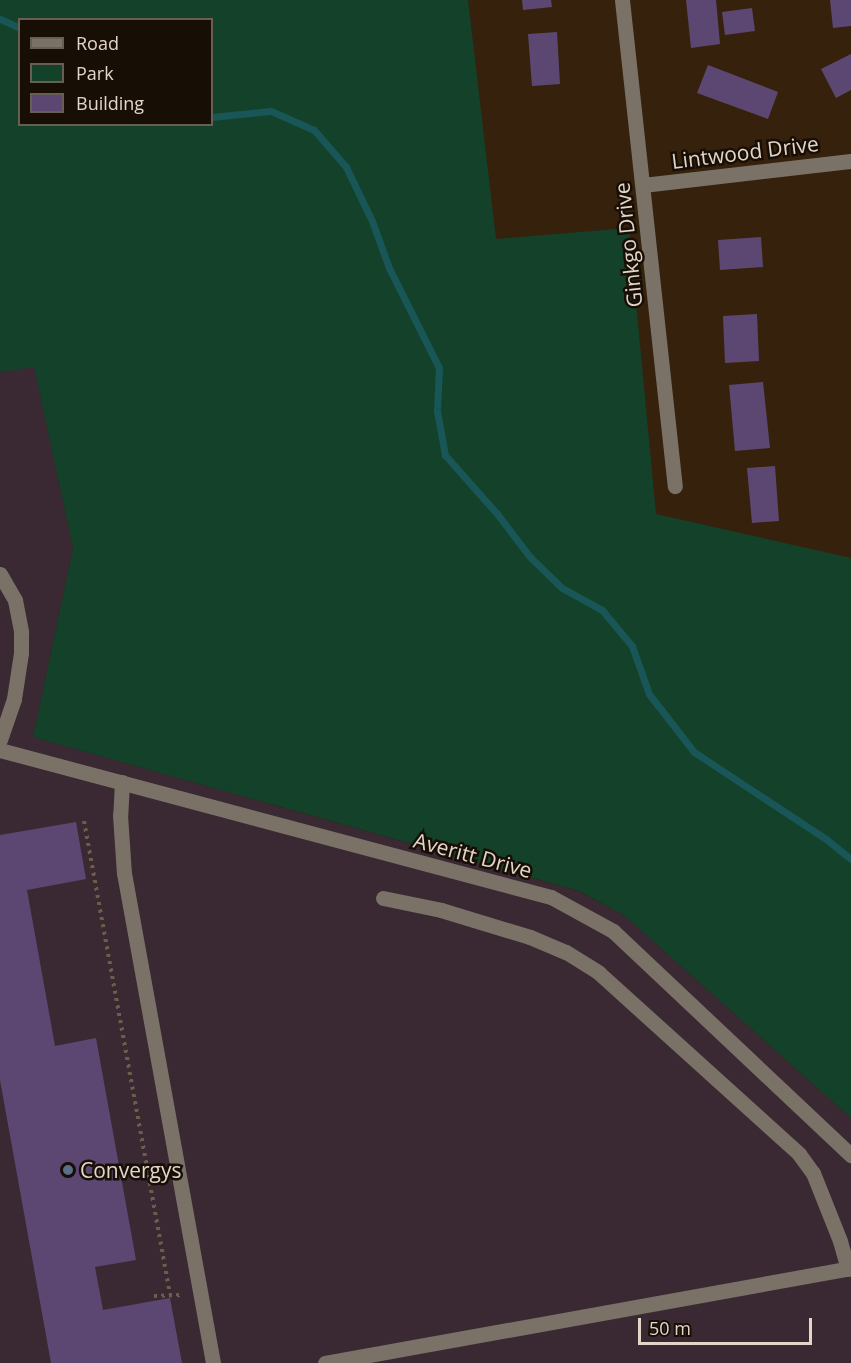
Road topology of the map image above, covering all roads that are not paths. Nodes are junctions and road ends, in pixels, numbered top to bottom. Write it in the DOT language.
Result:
graph roads {
  1 [pos="622,0"];
  2 [pos="851,161"];
  3 [pos="643,185"];
  4 [pos="675,486"];
  5 [pos="0,574"];
  6 [pos="0,740"];
  7 [pos="0,749"];
  8 [pos="122,783"];
  9 [pos="383,898"];
  10 [pos="851,1155"];
  11 [pos="849,1269"];
  12 [pos="213,1363"];
  13 [pos="325,1363"];
  1 -- 3 [label="street, Ginkgo Drive"];
  2 -- 3 [label="street, Lintwood Drive"];
  3 -- 4 [label="street, Ginkgo Drive"];
  5 -- 6 [label="street"];
  7 -- 8 [label="street, Averitt Drive"];
  8 -- 10 [label="street, Averitt Drive"];
  8 -- 12 [label="street"];
  9 -- 11 [label="street"];
  11 -- 13 [label="street"];
}
